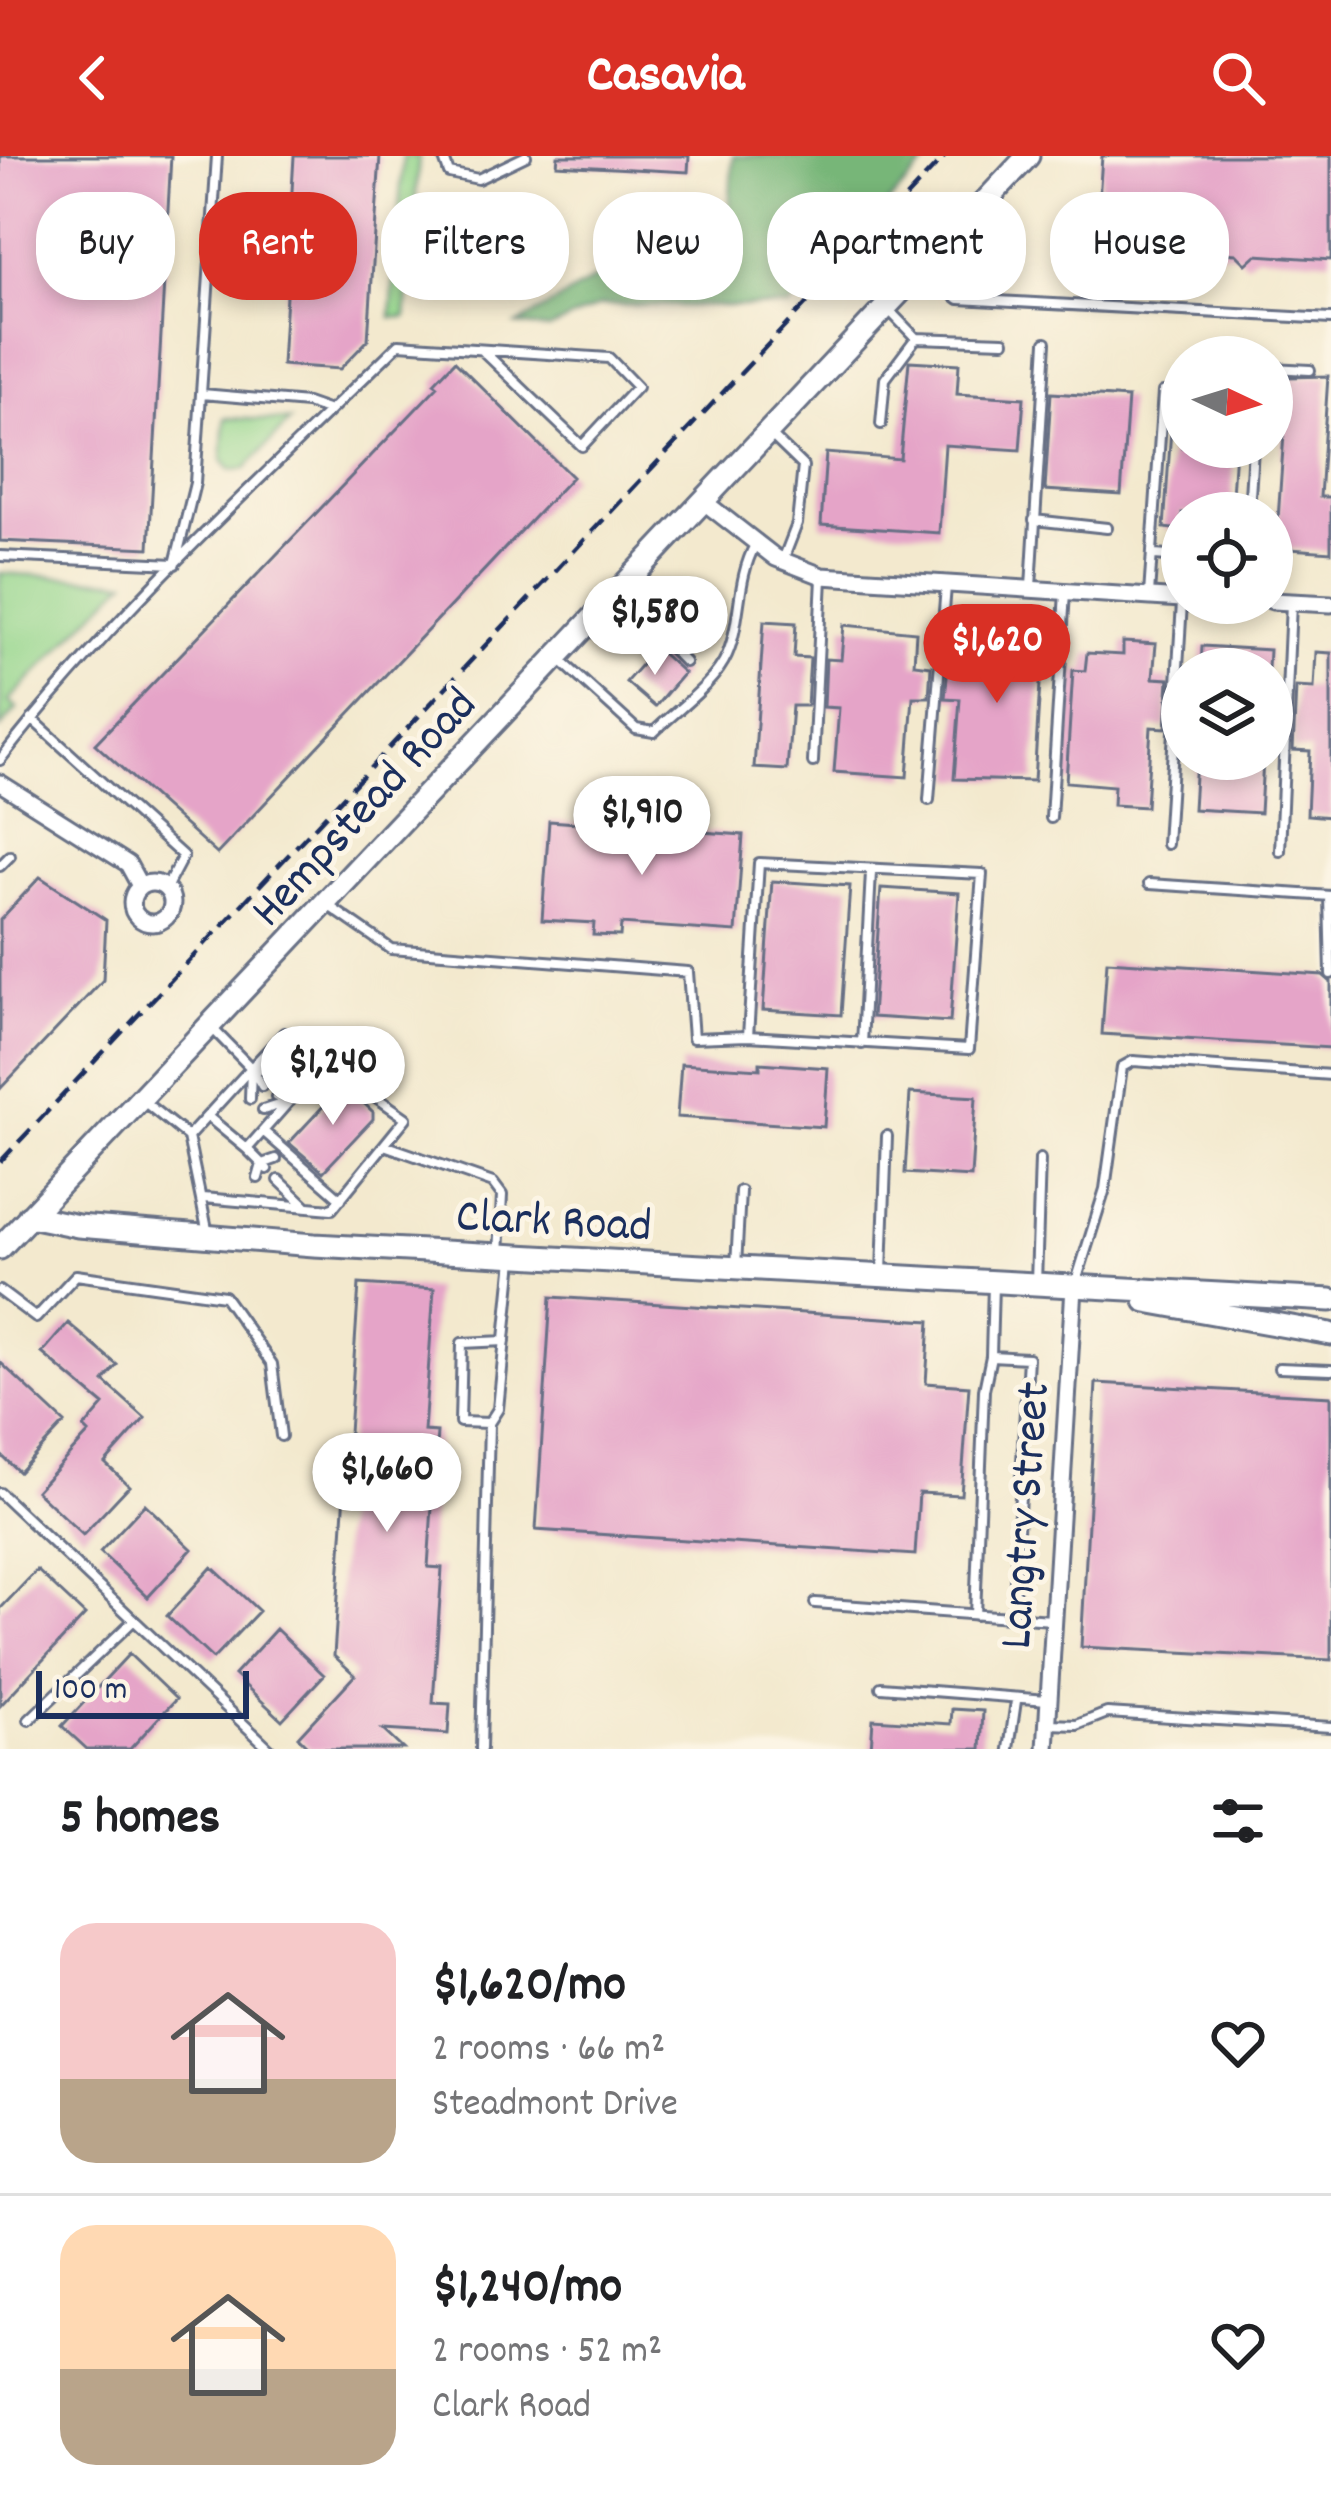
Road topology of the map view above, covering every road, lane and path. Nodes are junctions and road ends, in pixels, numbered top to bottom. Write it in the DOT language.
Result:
graph roads {
  1 [pos="217,156"];
  2 [pos="443,156"];
  3 [pos="526,156"];
  4 [pos="1028,156"];
  5 [pos="994,192"];
  6 [pos="892,300"];
  7 [pos="978,300"];
  8 [pos="886,307"];
  9 [pos="1331,319"];
  10 [pos="916,338"];
  11 [pos="1004,341"];
  12 [pos="1046,342"];
  13 [pos="482,350"];
  14 [pos="1293,369"];
  15 [pos="1310,370"];
  16 [pos="202,394"];
  17 [pos="330,411"];
  18 [pos="881,424"];
  19 [pos="1161,425"];
  20 [pos="768,432"];
  21 [pos="703,501"];
  22 [pos="1034,520"];
  23 [pos="1107,528"];
  24 [pos="755,544"];
  25 [pos="1153,555"];
  26 [pos="0,556"];
  27 [pos="1161,556"];
  28 [pos="783,560"];
  29 [pos="175,564"];
  30 [pos="822,576"];
  31 [pos="946,585"];
  32 [pos="1031,588"];
  33 [pos="1065,591"];
  34 [pos="616,593"];
  35 [pos="1149,596"];
  36 [pos="1161,598"];
  37 [pos="1293,602"];
  38 [pos="1331,604"];
  39 [pos="1181,624"];
  40 [pos="1290,624"];
  41 [pos="556,658"];
  42 [pos="685,662"];
  43 [pos="32,719"];
  44 [pos="0,760"];
  45 [pos="813,762"];
  46 [pos="0,783"];
  47 [pos="928,800"];
  48 [pos="1051,818"];
  49 [pos="1167,844"];
  50 [pos="1280,851"];
  51 [pos="10,856"];
  52 [pos="0,866"];
  53 [pos="871,871"];
  54 [pos="1149,884"];
  55 [pos="140,886"];
  56 [pos="166,887"];
  57 [pos="1330,896"];
  58 [pos="326,904"];
  59 [pos="1331,974"];
  60 [pos="210,1026"];
  61 [pos="748,1036"];
  62 [pos="862,1044"];
  63 [pos="286,1060"];
  64 [pos="323,1063"];
  65 [pos="251,1068"];
  66 [pos="299,1072"];
  67 [pos="274,1073"];
  68 [pos="1331,1075"];
  69 [pos="287,1085"];
  70 [pos="262,1086"];
  71 [pos="275,1097"];
  72 [pos="140,1099"];
  73 [pos="250,1099"];
  74 [pos="290,1101"];
  75 [pos="263,1110"];
  76 [pos="207,1116"];
  77 [pos="263,1131"];
  78 [pos="188,1136"];
  79 [pos="887,1136"];
  80 [pos="387,1146"];
  81 [pos="247,1150"];
  82 [pos="276,1159"];
  83 [pos="1040,1159"];
  84 [pos="265,1166"];
  85 [pos="288,1170"];
  86 [pos="258,1178"];
  87 [pos="282,1183"];
  88 [pos="270,1189"];
  89 [pos="740,1191"];
  90 [pos="203,1198"];
  91 [pos="341,1199"];
  92 [pos="306,1207"];
  93 [pos="29,1216"];
  94 [pos="208,1237"];
  95 [pos="0,1248"];
  96 [pos="506,1257"];
  97 [pos="736,1270"];
  98 [pos="882,1277"];
  99 [pos="993,1282"];
  100 [pos="1036,1285"];
  101 [pos="1074,1286"];
  102 [pos="0,1291"];
  103 [pos="1331,1300"];
  104 [pos="1331,1334"];
  105 [pos="505,1341"];
  106 [pos="992,1356"];
  107 [pos="1279,1368"];
  108 [pos="1331,1370"];
  109 [pos="489,1423"];
  110 [pos="281,1436"];
  111 [pos="0,1493"];
  112 [pos="815,1603"];
  113 [pos="975,1615"];
  114 [pos="1013,1617"];
  115 [pos="134,1620"];
  116 [pos="1054,1620"];
  117 [pos="881,1687"];
  118 [pos="1049,1700"];
  119 [pos="1016,1701"];
  120 [pos="29,1720"];
  121 [pos="1048,1724"];
  122 [pos="1331,1727"];
  123 [pos="270,1749"];
  124 [pos="481,1749"];
  125 [pos="1009,1749"];
  126 [pos="1046,1749"];
  1 -- 16 [label="lane"];
  2 -- 3 [label="lane"];
  4 -- 5 [label="street, Hempstead Road"];
  6 -- 8 [label="street, Hempstead Road"];
  7 -- 9 [label="lane"];
  8 -- 10 [label="lane"];
  8 -- 20 [label="street, Hempstead Road"];
  10 -- 11 [label="lane"];
  10 -- 18 [label="lane"];
  12 -- 22 [label="lane"];
  13 -- 13 [label="lane"];
  13 -- 17 [label="lane"];
  14 -- 15 [label="lane"];
  16 -- 17 [label="lane"];
  16 -- 29 [label="lane"];
  17 -- 29 [label="lane"];
  19 -- 25 [label="lane"];
  20 -- 21 [label="street, Hempstead Road"];
  20 -- 28 [label="lane"];
  21 -- 24 [label="street"];
  21 -- 34 [label="street, Hempstead Road"];
  22 -- 23 [label="lane"];
  22 -- 32 [label="lane"];
  24 -- 28 [label="street"];
  24 -- 41 [label="lane"];
  25 -- 27 [label="lane"];
  25 -- 35 [label="lane"];
  26 -- 29 [label="lane"];
  28 -- 30 [label="street"];
  29 -- 43 [label="lane"];
  30 -- 31 [label="street"];
  30 -- 45 [label="lane"];
  31 -- 32 [label="street"];
  31 -- 47 [label="lane"];
  32 -- 33 [label="street"];
  33 -- 35 [label="street"];
  33 -- 48 [label="lane"];
  34 -- 41 [label="street, Hempstead Road"];
  34 -- 42 [label="lane"];
  35 -- 36 [label="street"];
  37 -- 38 [label="street"];
  39 -- 49 [label="lane"];
  40 -- 50 [label="lane"];
  41 -- 58 [label="street, Hempstead Road"];
  43 -- 44 [label="lane"];
  43 -- 56 [label="lane"];
  46 -- 55 [label="street"];
  51 -- 52 [label="lane"];
  53 -- 61 [label="lane"];
  53 -- 62 [label="lane"];
  53 -- 62 [label="lane"];
  54 -- 57 [label="lane"];
  55 -- 56 [label="street"];
  55 -- 56 [label="street"];
  57 -- 59 [label="lane"];
  58 -- 60 [label="street, Hempstead Road"];
  58 -- 61 [label="lane"];
  60 -- 65 [label="lane"];
  60 -- 72 [label="street, Hempstead Road"];
  61 -- 62 [label="lane"];
  63 -- 65 [label="lane"];
  64 -- 65 [label="lane"];
  64 -- 74 [label="lane"];
  64 -- 80 [label="lane"];
  65 -- 67 [label="lane"];
  65 -- 70 [label="lane"];
  65 -- 73 [label="lane"];
  65 -- 76 [label="lane"];
  66 -- 74 [label="lane"];
  68 -- 101 [label="lane"];
  69 -- 74 [label="lane"];
  71 -- 74 [label="lane"];
  72 -- 78 [label="lane"];
  72 -- 93 [label="street, Hempstead Road"];
  74 -- 75 [label="lane"];
  74 -- 77 [label="lane"];
  76 -- 78 [label="lane"];
  76 -- 81 [label="lane"];
  77 -- 81 [label="lane"];
  77 -- 91 [label="lane"];
  78 -- 90 [label="lane"];
  79 -- 98 [label="lane"];
  80 -- 91 [label="lane"];
  80 -- 96 [label="lane"];
  81 -- 84 [label="lane"];
  82 -- 84 [label="lane"];
  83 -- 100 [label="lane"];
  84 -- 86 [label="lane"];
  85 -- 87 [label="lane"];
  87 -- 88 [label="lane"];
  87 -- 92 [label="lane"];
  89 -- 97 [label="lane"];
  90 -- 92 [label="lane"];
  90 -- 94 [label="lane"];
  91 -- 92 [label="lane"];
  93 -- 94 [label="street, Clark Road"];
  93 -- 95 [label="street, Hempstead Road"];
  94 -- 96 [label="street, Clark Road"];
  96 -- 97 [label="street, Clark Road"];
  96 -- 105 [label="lane"];
  97 -- 98 [label="street, Clark Road"];
  98 -- 99 [label="street, Clark Road"];
  99 -- 100 [label="street, Clark Road"];
  99 -- 106 [label="lane"];
  100 -- 101 [label="street, Clark Road"];
  101 -- 103 [label="street, Clark Road"];
  101 -- 104 [label="street, Clark Road"];
  101 -- 116 [label="street, Langtry Street"];
  102 -- 110 [label="lane"];
  105 -- 109 [label="lane"];
  105 -- 109 [label="lane"];
  106 -- 113 [label="lane"];
  106 -- 114 [label="lane"];
  107 -- 108 [label="lane"];
  109 -- 124 [label="lane"];
  111 -- 115 [label="lane"];
  112 -- 113 [label="lane"];
  113 -- 114 [label="lane"];
  114 -- 116 [label="lane"];
  115 -- 120 [label="lane"];
  115 -- 123 [label="lane"];
  116 -- 118 [label="street, Langtry Street"];
  117 -- 119 [label="lane"];
  118 -- 119 [label="lane"];
  118 -- 121 [label="street, Langtry Street"];
  119 -- 125 [label="lane"];
  121 -- 122 [label="lane"];
  121 -- 126 [label="street, Langtry Street"];
}
